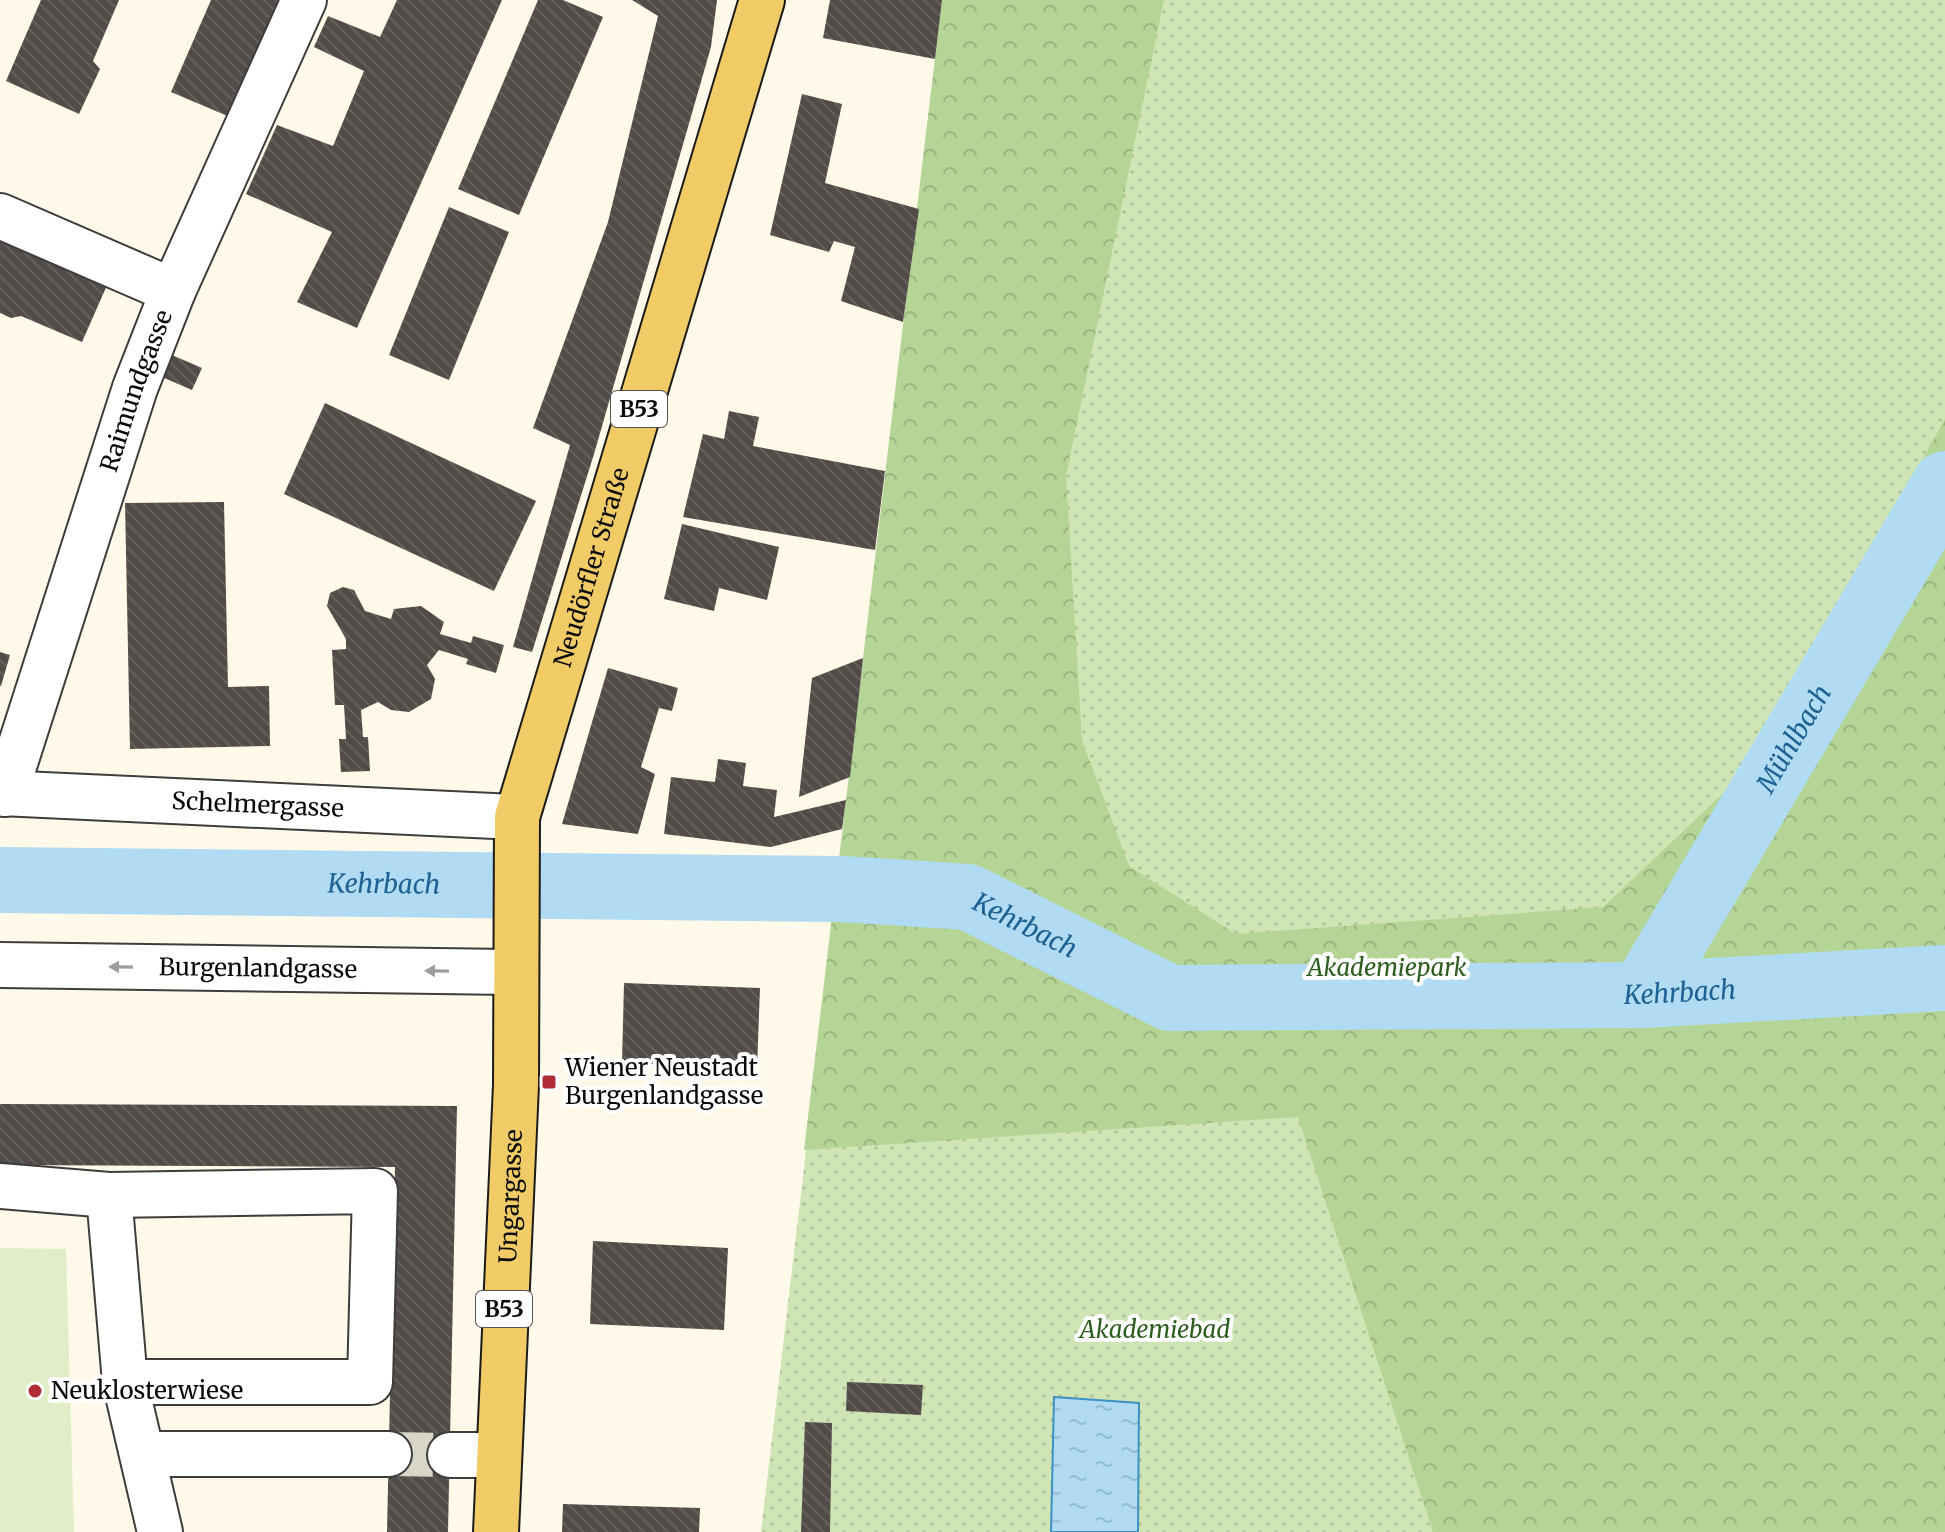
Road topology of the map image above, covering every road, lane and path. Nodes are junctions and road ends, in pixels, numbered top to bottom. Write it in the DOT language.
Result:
graph roads {
  1 [pos="304,0"];
  2 [pos="762,0"];
  3 [pos="0,216"];
  4 [pos="173,291"];
  5 [pos="2,793"];
  6 [pos="517,817"];
  7 [pos="516,861"];
  8 [pos="0,965"];
  9 [pos="515,972"];
  10 [pos="0,1186"];
  11 [pos="109,1195"];
  12 [pos="125,1382"];
  13 [pos="144,1454"];
  14 [pos="389,1454"];
  15 [pos="450,1455"];
  16 [pos="497,1455"];
  17 [pos="160,1532"];
  18 [pos="496,1532"];
  1 -- 4 [label="street, Raimundgasse"];
  2 -- 6 [label="main road, Neudörfler Straße / B53"];
  3 -- 4 [label="street"];
  4 -- 5 [label="street, Raimundgasse"];
  5 -- 6 [label="street, Schelmergasse"];
  6 -- 7 [label="main road, Neudörfler Straße / B53"];
  7 -- 9 [label="main road, Ungargasse / B53"];
  9 -- 8 [label="street, Burgenlandgasse, one-way"];
  9 -- 16 [label="main road, Ungargasse / B53"];
  10 -- 11 [label="street"];
  11 -- 12 [label="street"];
  11 -- 12 [label="street"];
  12 -- 13 [label="street"];
  13 -- 14 [label="street"];
  13 -- 17 [label="street"];
  15 -- 16 [label="street"];
  16 -- 18 [label="main road, Ungargasse / B53"];
}
